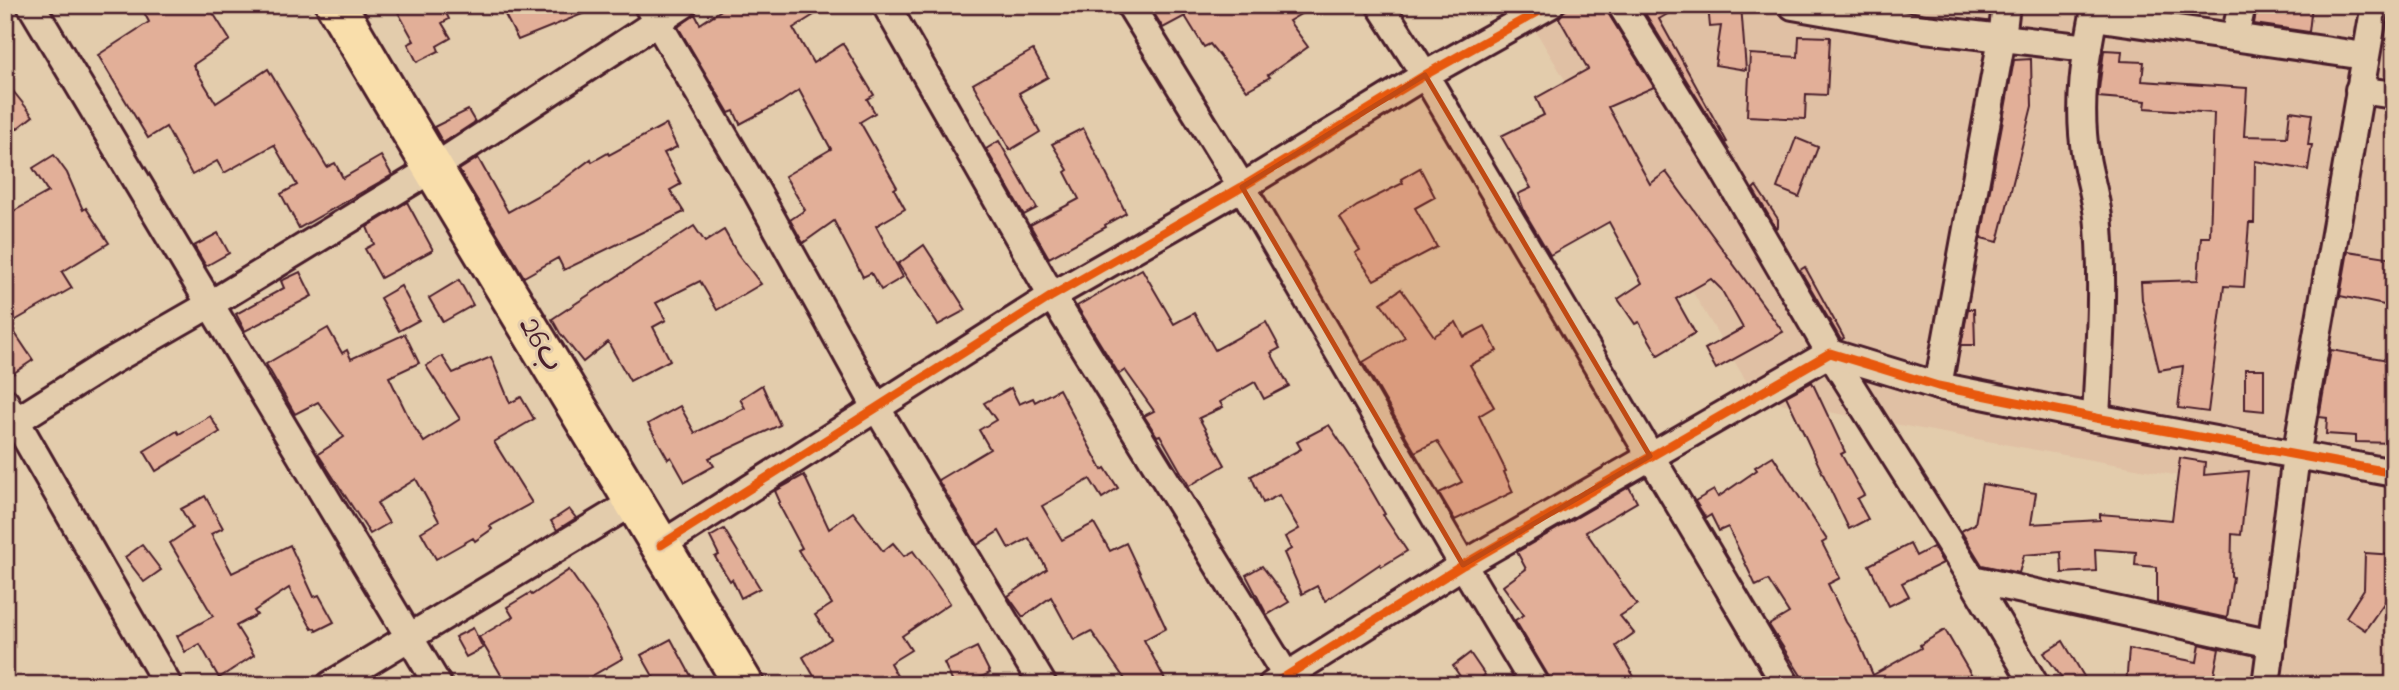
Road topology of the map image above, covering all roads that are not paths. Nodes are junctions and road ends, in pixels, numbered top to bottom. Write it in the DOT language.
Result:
graph roads {
  1 [pos="31,5"];
  2 [pos="337,5"];
  3 [pos="682,5"];
  4 [pos="886,5"];
  5 [pos="1130,5"];
  6 [pos="1380,5"];
  7 [pos="1550,5"];
  8 [pos="1622,5"];
  9 [pos="2006,5"];
  10 [pos="2242,5"];
  11 [pos="2375,5"];
  12 [pos="1793,6"];
  13 [pos="2095,11"];
  14 [pos="652,13"];
  15 [pos="2235,36"];
  16 [pos="2002,37"];
  17 [pos="2088,48"];
  18 [pos="2365,56"];
  19 [pos="1424,75"];
  20 [pos="2360,90"];
  21 [pos="2394,95"];
  22 [pos="432,169"];
  23 [pos="1241,187"];
  24 [pos="1052,296"];
  25 [pos="209,304"];
  26 [pos="1830,353"];
  27 [pos="1938,387"];
  28 [pos="876,407"];
  29 [pos="9,417"];
  30 [pos="2096,418"];
  31 [pos="1650,456"];
  32 [pos="2296,456"];
  33 [pos="2394,473"];
  34 [pos="635,501"];
  35 [pos="660,545"];
  36 [pos="1463,565"];
  37 [pos="1972,579"];
  38 [pos="409,637"];
  39 [pos="2272,644"];
  40 [pos="1284,682"];
  41 [pos="168,685"];
  42 [pos="330,685"];
  43 [pos="438,685"];
  44 [pos="744,685"];
  45 [pos="1043,685"];
  46 [pos="1535,685"];
  47 [pos="1786,685"];
  48 [pos="2035,685"];
  49 [pos="2266,685"];
  1 -- 25 [label="street"];
  2 -- 22 [label="highway, 26ب"];
  3 -- 14 [label="street"];
  4 -- 24 [label="street"];
  5 -- 23 [label="street"];
  6 -- 19 [label="street"];
  7 -- 19 [label="street"];
  8 -- 26 [label="street"];
  9 -- 16 [label="street"];
  10 -- 15 [label="street"];
  11 -- 18 [label="street"];
  12 -- 16 [label="street"];
  13 -- 15 [label="street"];
  13 -- 17 [label="street"];
  14 -- 22 [label="street"];
  14 -- 28 [label="street"];
  15 -- 18 [label="street"];
  16 -- 17 [label="street"];
  16 -- 27 [label="street"];
  17 -- 30 [label="street"];
  18 -- 20 [label="street"];
  19 -- 23 [label="street"];
  19 -- 31 [label="street"];
  20 -- 21 [label="street"];
  20 -- 32 [label="street"];
  22 -- 25 [label="street"];
  22 -- 34 [label="highway, 26ب"];
  23 -- 24 [label="street"];
  23 -- 36 [label="street"];
  24 -- 28 [label="street"];
  24 -- 40 [label="street"];
  25 -- 29 [label="street"];
  25 -- 38 [label="street"];
  26 -- 27 [label="street"];
  26 -- 31 [label="street"];
  26 -- 37 [label="street"];
  27 -- 30 [label="street"];
  28 -- 35 [label="street"];
  28 -- 45 [label="street"];
  29 -- 41 [label="street"];
  30 -- 32 [label="street"];
  31 -- 36 [label="street"];
  31 -- 47 [label="street"];
  32 -- 33 [label="street"];
  32 -- 39 [label="street"];
  34 -- 35 [label="highway, 26ب"];
  34 -- 38 [label="street"];
  35 -- 44 [label="highway, 26ب"];
  36 -- 40 [label="street"];
  36 -- 46 [label="street"];
  37 -- 39 [label="street"];
  37 -- 48 [label="street"];
  38 -- 42 [label="street"];
  38 -- 43 [label="street"];
  39 -- 49 [label="street"];
}
